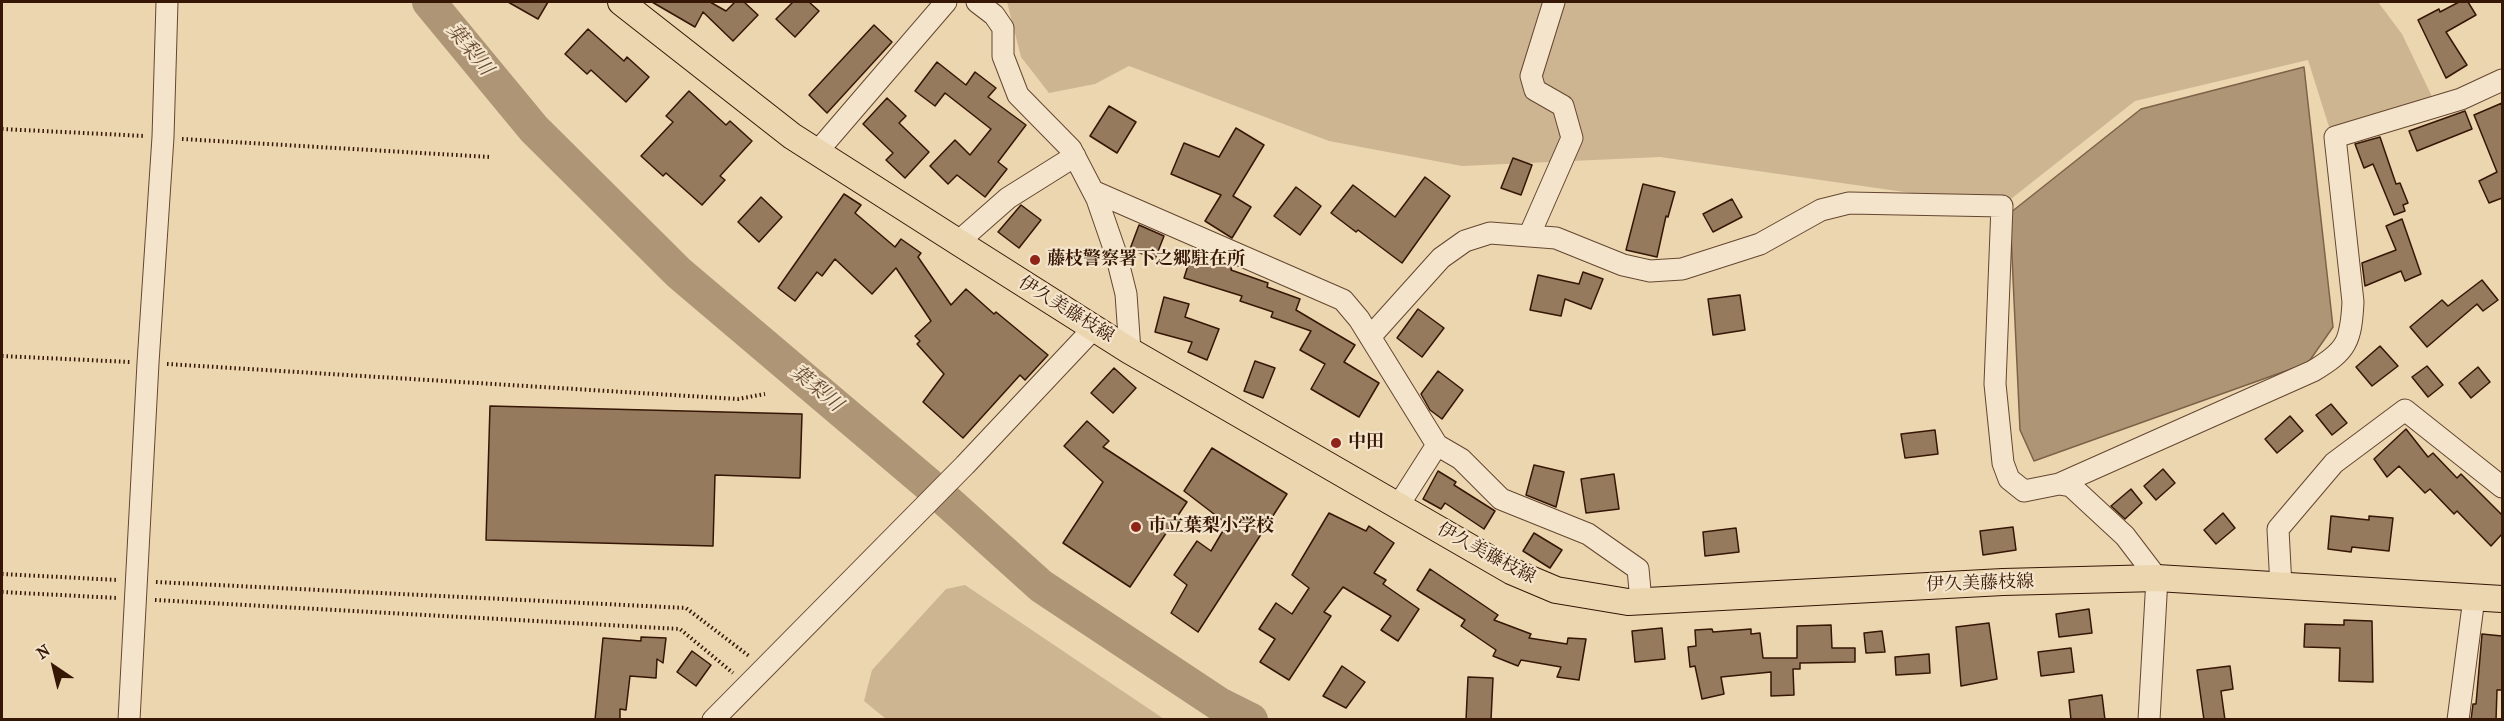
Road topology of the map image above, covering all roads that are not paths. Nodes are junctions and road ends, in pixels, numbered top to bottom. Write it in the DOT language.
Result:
graph roads {
  1 [pos="167,2"];
  2 [pos="946,2"];
  3 [pos="977,2"];
  4 [pos="1554,2"];
  5 [pos="633,5"];
  6 [pos="2502,80"];
  7 [pos="817,152"];
  8 [pos="1075,156"];
  9 [pos="1093,191"];
  10 [pos="1529,236"];
  11 [pos="957,242"];
  12 [pos="1094,328"];
  13 [pos="1370,337"];
  14 [pos="1130,351"];
  15 [pos="1437,445"];
  16 [pos="2059,484"];
  17 [pos="2502,487"];
  18 [pos="1398,506"];
  19 [pos="2157,578"];
  20 [pos="2281,587"];
  21 [pos="2474,598"];
  22 [pos="2502,599"];
  23 [pos="1641,601"];
  24 [pos="129,720"];
  25 [pos="712,720"];
  26 [pos="2149,720"];
  27 [pos="2458,720"];
  1 -- 24 [label="street"];
  2 -- 7 [label="street"];
  3 -- 8 [label="street"];
  4 -- 10 [label="street"];
  5 -- 7 [label="main road, 伊久美藤枝線"];
  6 -- 16 [label="street"];
  7 -- 11 [label="main road, 伊久美藤枝線"];
  8 -- 9 [label="street"];
  8 -- 11 [label="street"];
  9 -- 13 [label="street"];
  9 -- 14 [label="street"];
  10 -- 13 [label="street"];
  10 -- 16 [label="street"];
  11 -- 12 [label="main road, 伊久美藤枝線"];
  12 -- 14 [label="main road, 伊久美藤枝線"];
  12 -- 25 [label="street"];
  13 -- 15 [label="street"];
  14 -- 18 [label="main road, 伊久美藤枝線"];
  15 -- 18 [label="street"];
  15 -- 23 [label="street"];
  16 -- 19 [label="street"];
  17 -- 20 [label="street"];
  18 -- 23 [label="main road, 伊久美藤枝線"];
  19 -- 20 [label="main road, 伊久美藤枝線"];
  19 -- 23 [label="main road, 伊久美藤枝線"];
  19 -- 26 [label="street"];
  20 -- 21 [label="main road, 伊久美藤枝線"];
  21 -- 22 [label="main road, 伊久美藤枝線"];
  21 -- 27 [label="street"];
}
